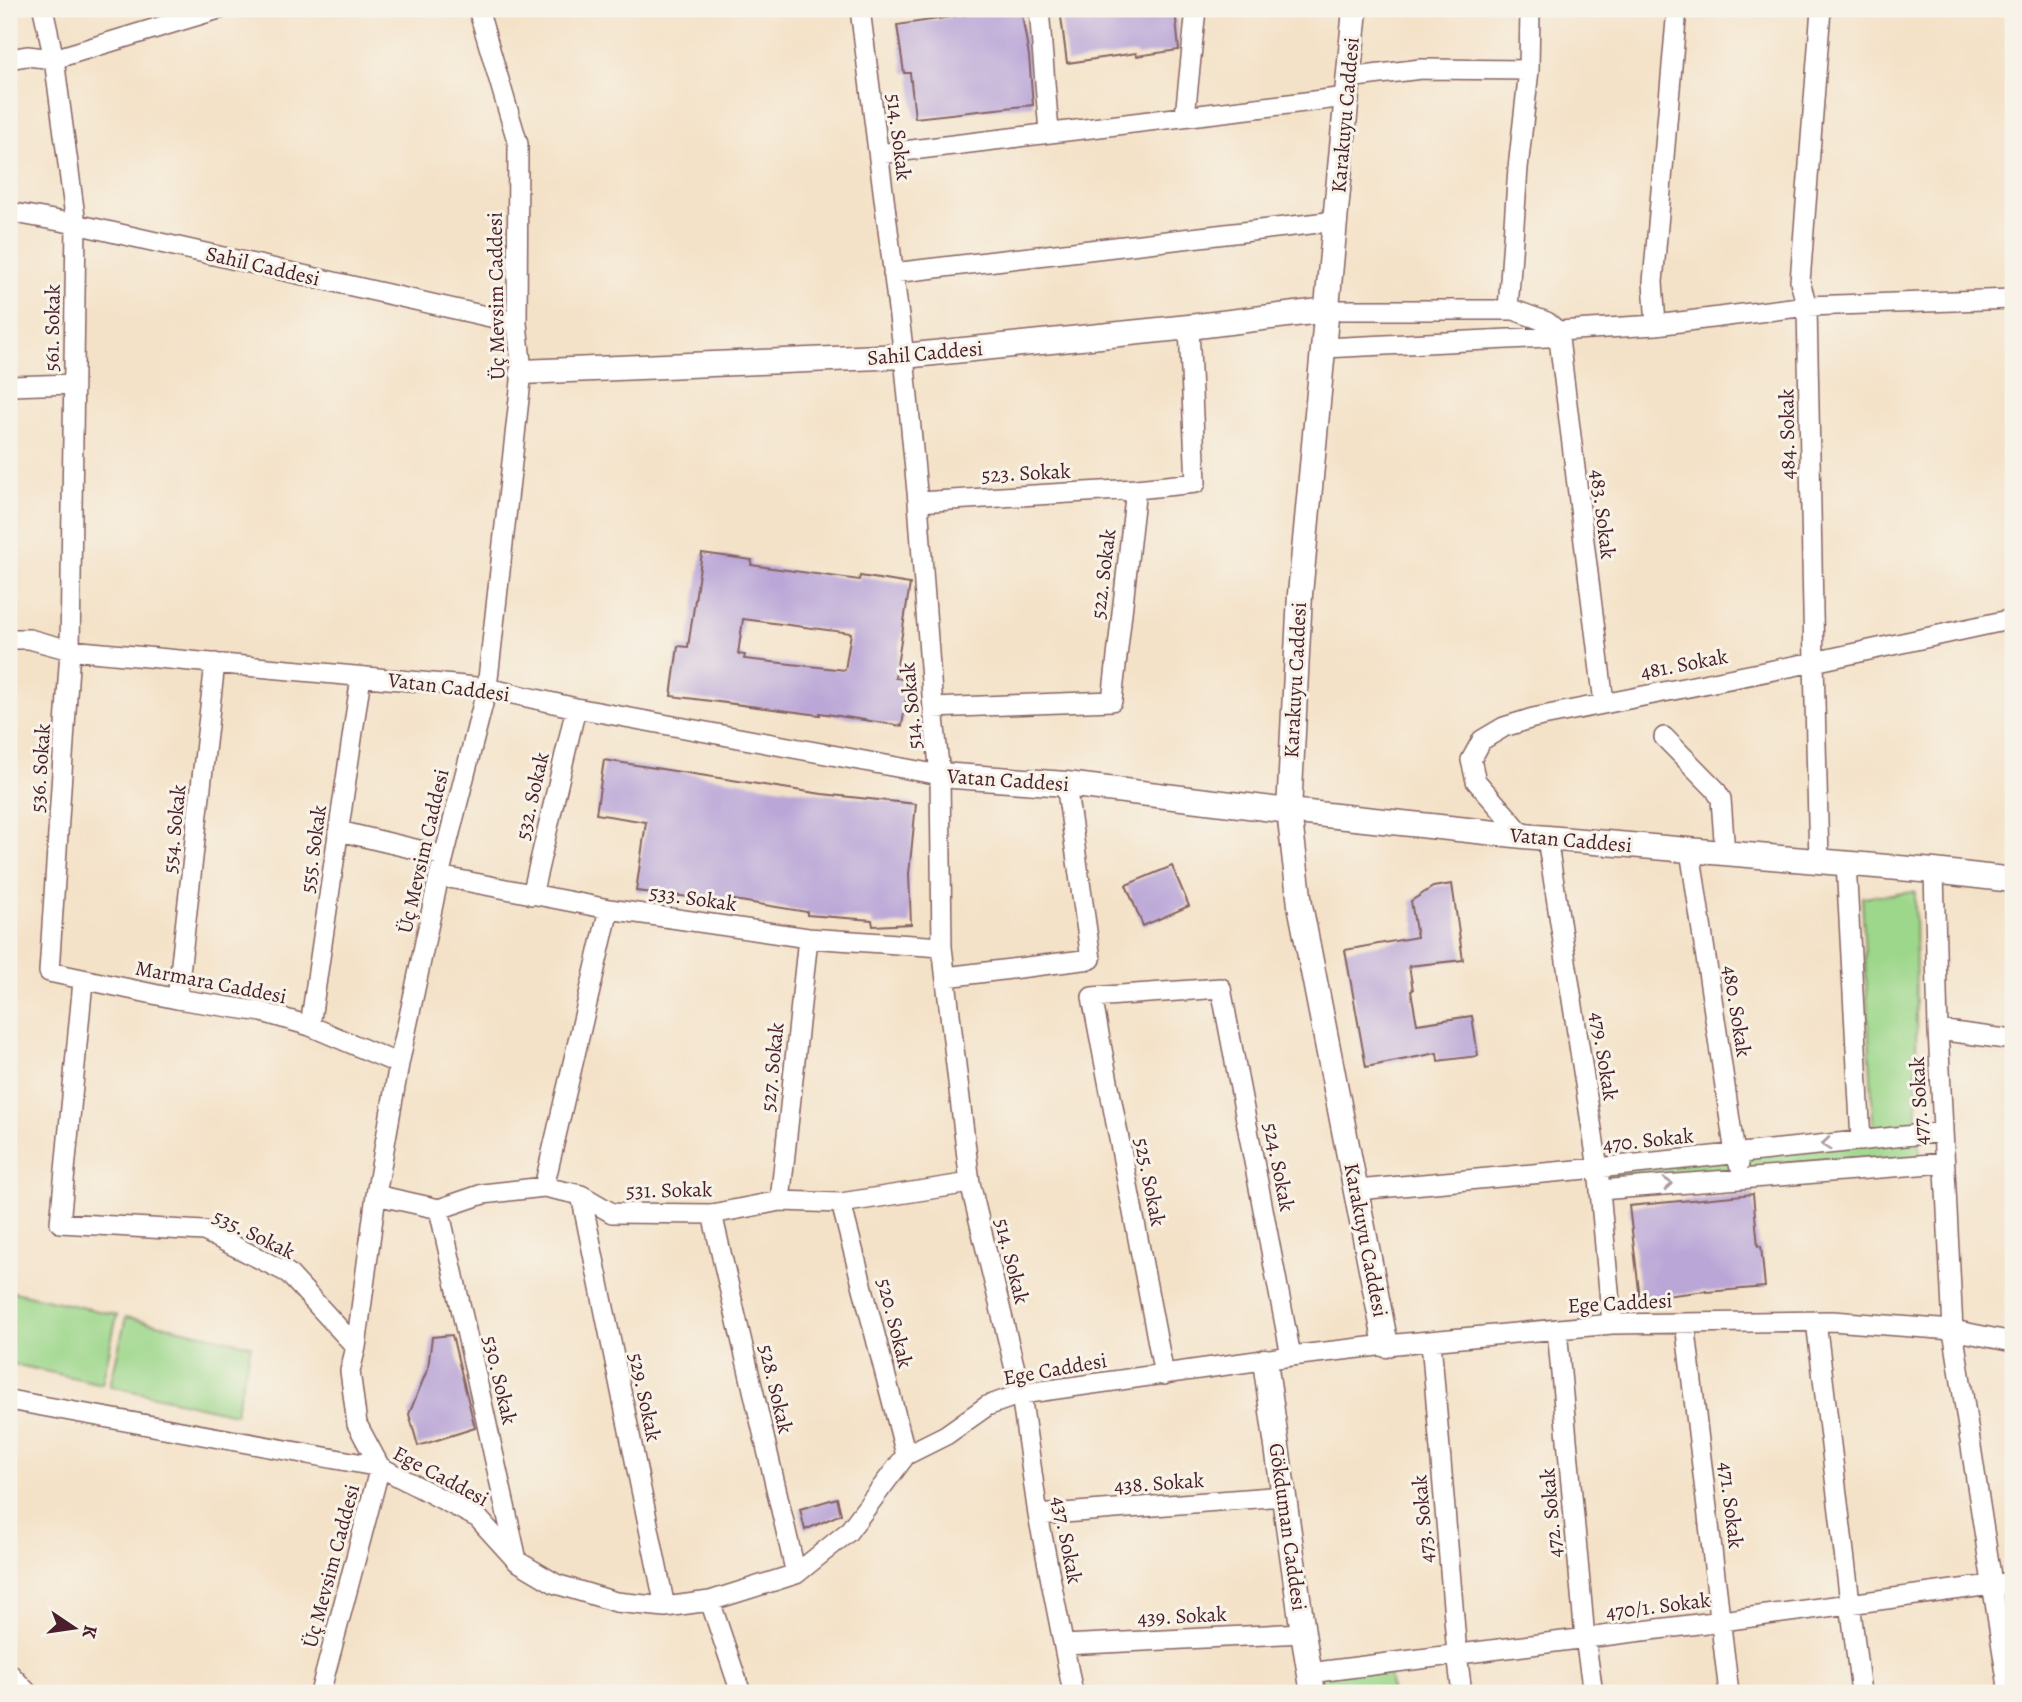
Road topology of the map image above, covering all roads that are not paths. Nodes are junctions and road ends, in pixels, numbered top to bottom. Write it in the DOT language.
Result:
graph roads {
  1 [pos="43,9"];
  2 [pos="219,9"];
  3 [pos="478,9"];
  4 [pos="860,9"];
  5 [pos="1039,9"];
  6 [pos="1196,9"];
  7 [pos="1355,9"];
  8 [pos="1530,9"];
  9 [pos="1677,9"];
  10 [pos="1821,9"];
  11 [pos="9,59"];
  12 [pos="54,59"];
  13 [pos="1530,70"];
  14 [pos="1347,88"];
  15 [pos="1185,116"];
  16 [pos="1049,132"];
  17 [pos="879,154"];
  18 [pos="9,212"];
  19 [pos="1336,221"];
  20 [pos="76,225"];
  21 [pos="893,273"];
  22 [pos="2013,299"];
  23 [pos="1807,306"];
  24 [pos="1508,309"];
  25 [pos="1328,310"];
  26 [pos="517,323"];
  27 [pos="1656,325"];
  28 [pos="1189,327"];
  29 [pos="1556,331"];
  30 [pos="1324,348"];
  31 [pos="904,356"];
  32 [pos="522,372"];
  33 [pos="74,384"];
  34 [pos="9,386"];
  35 [pos="1136,489"];
  36 [pos="918,502"];
  37 [pos="2013,619"];
  38 [pos="9,639"];
  39 [pos="70,650"];
  40 [pos="1814,662"];
  41 [pos="215,663"];
  42 [pos="361,677"];
  43 [pos="486,688"];
  44 [pos="1604,703"];
  45 [pos="576,708"];
  46 [pos="933,708"];
  47 [pos="1664,737"];
  48 [pos="940,775"];
  49 [pos="1066,784"];
  50 [pos="1289,811"];
  51 [pos="339,831"];
  52 [pos="1536,837"];
  53 [pos="1690,850"];
  54 [pos="1725,853"];
  55 [pos="444,856"];
  56 [pos="1819,861"];
  57 [pos="1846,863"];
  58 [pos="1934,871"];
  59 [pos="439,876"];
  60 [pos="2013,880"];
  61 [pos="532,895"];
  62 [pos="609,909"];
  63 [pos="808,939"];
  64 [pos="942,947"];
  65 [pos="49,972"];
  66 [pos="946,977"];
  67 [pos="83,981"];
  68 [pos="1221,988"];
  69 [pos="177,999"];
  70 [pos="310,1026"];
  71 [pos="1938,1030"];
  72 [pos="2013,1040"];
  73 [pos="399,1064"];
  74 [pos="1943,1132"];
  75 [pos="1861,1141"];
  76 [pos="1735,1154"];
  77 [pos="1944,1163"];
  78 [pos="1598,1168"];
  79 [pos="1743,1179"];
  80 [pos="970,1183"];
  81 [pos="544,1186"];
  82 [pos="1357,1190"];
  83 [pos="1600,1190"];
  84 [pos="376,1195"];
  85 [pos="581,1195"];
  86 [pos="780,1201"];
  87 [pos="841,1203"];
  88 [pos="439,1209"];
  89 [pos="712,1214"];
  90 [pos="1816,1321"];
  91 [pos="1685,1323"];
  92 [pos="1612,1324"];
  93 [pos="1557,1329"];
  94 [pos="1953,1330"];
  95 [pos="1431,1340"];
  96 [pos="2013,1342"];
  97 [pos="1386,1345"];
  98 [pos="356,1347"];
  99 [pos="1292,1356"];
  100 [pos="1265,1361"];
  101 [pos="1164,1375"];
  102 [pos="1021,1394"];
  103 [pos="9,1400"];
  104 [pos="906,1455"];
  105 [pos="380,1467"];
  106 [pos="1284,1496"];
  107 [pos="1038,1515"];
  108 [pos="517,1561"];
  109 [pos="796,1573"];
  110 [pos="2013,1582"];
  111 [pos="1992,1584"];
  112 [pos="710,1601"];
  113 [pos="1849,1603"];
  114 [pos="665,1607"];
  115 [pos="1722,1621"];
  116 [pos="1303,1633"];
  117 [pos="1585,1637"];
  118 [pos="1064,1645"];
  119 [pos="1457,1654"];
  120 [pos="9,1673"];
  121 [pos="1311,1683"];
  122 [pos="28,1693"];
  123 [pos="320,1693"];
  124 [pos="741,1693"];
  125 [pos="1073,1693"];
  126 [pos="1462,1693"];
  127 [pos="1593,1693"];
  128 [pos="1730,1693"];
  129 [pos="1861,1693"];
  130 [pos="2009,1693"];
  1 -- 12 [label="street, 561. Sokak"];
  2 -- 12 [label="street"];
  3 -- 26 [label="street, Üç Mevsim Caddesi"];
  4 -- 17 [label="street, 514. Sokak"];
  5 -- 16 [label="street"];
  6 -- 15 [label="street"];
  7 -- 14 [label="street, Karakuyu Caddesi"];
  8 -- 13 [label="street"];
  9 -- 27 [label="street"];
  10 -- 23 [label="street, 484. Sokak"];
  11 -- 12 [label="street"];
  12 -- 20 [label="street, 561. Sokak"];
  13 -- 14 [label="street"];
  13 -- 24 [label="street"];
  14 -- 15 [label="street"];
  14 -- 19 [label="street, Karakuyu Caddesi"];
  15 -- 16 [label="street"];
  16 -- 17 [label="street"];
  17 -- 21 [label="street, 514. Sokak"];
  18 -- 20 [label="street, Sahil Caddesi"];
  19 -- 21 [label="street"];
  19 -- 25 [label="street, Karakuyu Caddesi"];
  20 -- 26 [label="street, Sahil Caddesi"];
  20 -- 33 [label="street, 561. Sokak"];
  21 -- 31 [label="street, 514. Sokak"];
  22 -- 23 [label="street"];
  23 -- 27 [label="street"];
  23 -- 40 [label="street, 484. Sokak"];
  24 -- 25 [label="street"];
  24 -- 29 [label="street"];
  25 -- 28 [label="street, Sahil Caddesi"];
  25 -- 30 [label="street, Karakuyu Caddesi"];
  26 -- 32 [label="street, Üç Mevsim Caddesi"];
  27 -- 29 [label="street"];
  28 -- 31 [label="street, Sahil Caddesi"];
  28 -- 35 [label="street"];
  29 -- 30 [label="street"];
  29 -- 44 [label="street, 483. Sokak"];
  30 -- 50 [label="street, Karakuyu Caddesi"];
  31 -- 32 [label="street, Sahil Caddesi"];
  31 -- 36 [label="street, 514. Sokak"];
  32 -- 43 [label="street, Üç Mevsim Caddesi"];
  33 -- 34 [label="street"];
  33 -- 39 [label="street, 561. Sokak"];
  35 -- 36 [label="street, 523. Sokak"];
  35 -- 46 [label="street, 522. Sokak"];
  36 -- 46 [label="street, 514. Sokak"];
  37 -- 40 [label="street, 481. Sokak"];
  38 -- 39 [label="street, Vatan Caddesi"];
  39 -- 41 [label="street, Vatan Caddesi"];
  39 -- 65 [label="street, 536. Sokak"];
  40 -- 44 [label="street, 481. Sokak"];
  40 -- 56 [label="street, 484. Sokak"];
  41 -- 42 [label="street, Vatan Caddesi"];
  41 -- 69 [label="street, 554. Sokak"];
  42 -- 43 [label="street, Vatan Caddesi"];
  42 -- 51 [label="street, 555. Sokak"];
  43 -- 45 [label="street, Vatan Caddesi"];
  43 -- 55 [label="street, Üç Mevsim Caddesi"];
  44 -- 52 [label="street, 481. Sokak"];
  45 -- 48 [label="street, Vatan Caddesi"];
  45 -- 61 [label="street, 532. Sokak"];
  46 -- 48 [label="street, 514. Sokak"];
  47 -- 54 [label="street"];
  48 -- 49 [label="street, Vatan Caddesi"];
  48 -- 64 [label="street, 514. Sokak"];
  49 -- 50 [label="street, Vatan Caddesi"];
  49 -- 66 [label="street"];
  50 -- 52 [label="street, Vatan Caddesi"];
  50 -- 82 [label="street, Karakuyu Caddesi"];
  51 -- 55 [label="street"];
  51 -- 70 [label="street, 555. Sokak"];
  52 -- 53 [label="street, Vatan Caddesi"];
  52 -- 78 [label="street, 479. Sokak"];
  53 -- 54 [label="street, Vatan Caddesi"];
  53 -- 76 [label="street, 480. Sokak"];
  54 -- 56 [label="street, Vatan Caddesi"];
  55 -- 59 [label="street, Üç Mevsim Caddesi"];
  56 -- 57 [label="street, Vatan Caddesi"];
  57 -- 58 [label="street, Vatan Caddesi"];
  57 -- 75 [label="street"];
  58 -- 60 [label="street, Vatan Caddesi"];
  58 -- 71 [label="street, 477. Sokak"];
  59 -- 61 [label="street, 533. Sokak"];
  59 -- 73 [label="street, Üç Mevsim Caddesi"];
  61 -- 62 [label="street, 533. Sokak"];
  62 -- 63 [label="street, 533. Sokak"];
  62 -- 81 [label="street"];
  63 -- 64 [label="street, 533. Sokak"];
  63 -- 86 [label="street, 527. Sokak"];
  64 -- 66 [label="street, 514. Sokak"];
  65 -- 67 [label="street, Marmara Caddesi"];
  66 -- 80 [label="street, 514. Sokak"];
  67 -- 69 [label="street, Marmara Caddesi"];
  67 -- 98 [label="street, 535. Sokak"];
  68 -- 99 [label="street, 524. Sokak"];
  68 -- 101 [label="street, 525. Sokak"];
  69 -- 70 [label="street, Marmara Caddesi"];
  70 -- 73 [label="street, Marmara Caddesi"];
  71 -- 72 [label="street"];
  71 -- 74 [label="street, 477. Sokak"];
  73 -- 84 [label="street, Üç Mevsim Caddesi"];
  74 -- 75 [label="street, 470. Sokak"];
  74 -- 77 [label="street, 477. Sokak"];
  75 -- 76 [label="street, 470. Sokak, one-way"];
  76 -- 78 [label="street, 470. Sokak"];
  76 -- 79 [label="street, 480. Sokak"];
  77 -- 79 [label="street"];
  77 -- 94 [label="street, 477. Sokak"];
  78 -- 82 [label="street, 470. Sokak"];
  78 -- 83 [label="street, 479. Sokak"];
  83 -- 79 [label="street, one-way"];
  80 -- 87 [label="street, 531. Sokak"];
  80 -- 102 [label="street, 514. Sokak"];
  81 -- 85 [label="street, 531. Sokak"];
  81 -- 88 [label="street, 531. Sokak"];
  82 -- 97 [label="street, Karakuyu Caddesi"];
  83 -- 92 [label="street, 479. Sokak"];
  84 -- 88 [label="street"];
  84 -- 98 [label="street, Üç Mevsim Caddesi"];
  85 -- 89 [label="street, 531. Sokak"];
  85 -- 114 [label="street, 529. Sokak"];
  86 -- 87 [label="street, 531. Sokak"];
  86 -- 89 [label="street, 531. Sokak"];
  87 -- 104 [label="street, 520. Sokak"];
  88 -- 108 [label="street, 530. Sokak"];
  89 -- 109 [label="street, 528. Sokak"];
  90 -- 91 [label="street, Ege Caddesi"];
  90 -- 94 [label="street, Ege Caddesi"];
  90 -- 113 [label="street"];
  91 -- 92 [label="street, Ege Caddesi"];
  91 -- 115 [label="street, 471. Sokak"];
  92 -- 93 [label="street, Ege Caddesi"];
  93 -- 95 [label="street, Ege Caddesi"];
  93 -- 117 [label="street, 472. Sokak"];
  94 -- 96 [label="street, Ege Caddesi"];
  94 -- 111 [label="street, 477. Sokak"];
  95 -- 97 [label="street, Ege Caddesi"];
  95 -- 119 [label="street, 473. Sokak"];
  97 -- 99 [label="street, Ege Caddesi"];
  98 -- 105 [label="street, Üç Mevsim Caddesi"];
  99 -- 100 [label="street, Ege Caddesi"];
  100 -- 101 [label="street, Ege Caddesi"];
  100 -- 106 [label="street, Gökduman Caddesi"];
  101 -- 102 [label="street, Ege Caddesi"];
  102 -- 104 [label="street, Ege Caddesi"];
  102 -- 107 [label="street, 437. Sokak"];
  103 -- 105 [label="street, Ege Caddesi"];
  104 -- 109 [label="street, Ege Caddesi"];
  105 -- 108 [label="street, Ege Caddesi"];
  105 -- 123 [label="street, Üç Mevsim Caddesi"];
  106 -- 107 [label="street, 438. Sokak"];
  106 -- 116 [label="street, Gökduman Caddesi"];
  107 -- 118 [label="street, 437. Sokak"];
  108 -- 114 [label="street, Ege Caddesi"];
  109 -- 112 [label="street, Ege Caddesi"];
  110 -- 111 [label="street, 470/1. Sokak"];
  111 -- 113 [label="street, 470/1. Sokak"];
  111 -- 130 [label="street, 477. Sokak"];
  112 -- 114 [label="street, Ege Caddesi"];
  112 -- 124 [label="street"];
  113 -- 115 [label="street, 470/1. Sokak"];
  113 -- 129 [label="street"];
  115 -- 117 [label="street, 470/1. Sokak"];
  115 -- 128 [label="street, 471. Sokak"];
  116 -- 118 [label="street, 439. Sokak"];
  116 -- 121 [label="street, Gökduman Caddesi"];
  117 -- 119 [label="street, 470/1. Sokak"];
  117 -- 127 [label="street, 472. Sokak"];
  118 -- 125 [label="street, 437. Sokak"];
  119 -- 121 [label="street, 470/1. Sokak"];
  119 -- 126 [label="street, 473. Sokak"];
  120 -- 122 [label="street"];
}
